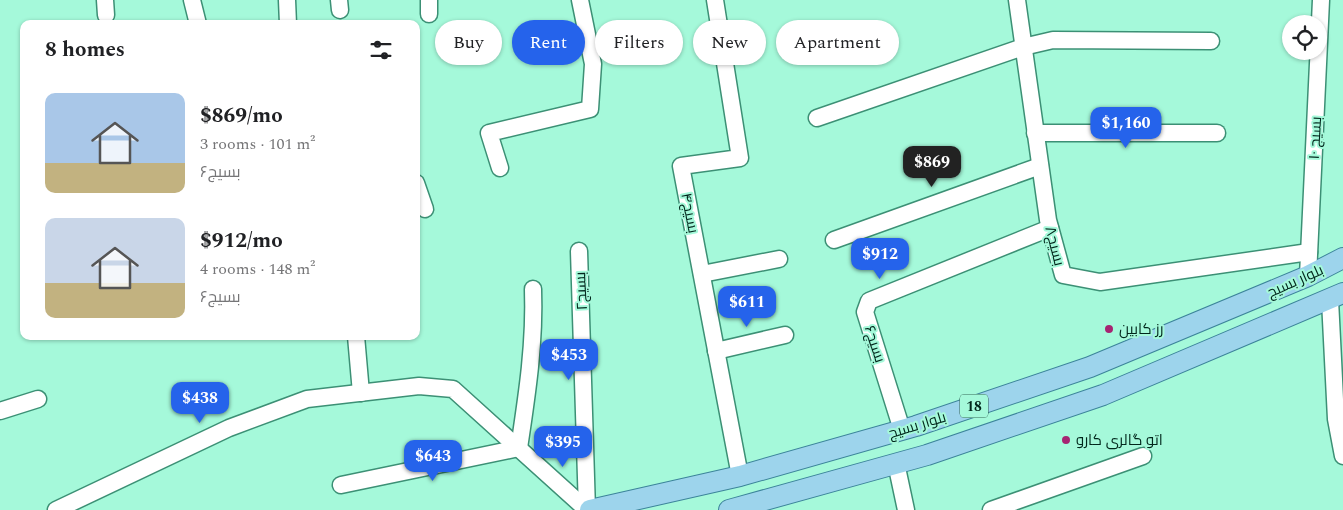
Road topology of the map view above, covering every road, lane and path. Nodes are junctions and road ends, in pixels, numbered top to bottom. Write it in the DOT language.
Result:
graph roads {
  1 [pos="192,0"];
  2 [pos="287,0"];
  3 [pos="580,0"];
  4 [pos="715,0"];
  5 [pos="1017,0"];
  6 [pos="1322,0"];
  7 [pos="197,20"];
  8 [pos="288,20"];
  9 [pos="1211,41"];
  10 [pos="1023,47"];
  11 [pos="818,118"];
  12 [pos="1035,133"];
  13 [pos="1218,133"];
  14 [pos="1040,166"];
  15 [pos="500,168"];
  16 [pos="1050,228"];
  17 [pos="834,240"];
  18 [pos="579,251"];
  19 [pos="1309,252"];
  20 [pos="1343,258"];
  21 [pos="779,259"];
  22 [pos="702,274"];
  23 [pos="1308,276"];
  24 [pos="533,289"];
  25 [pos="1337,297"];
  26 [pos="785,335"];
  27 [pos="356,340"];
  28 [pos="716,351"];
  29 [pos="1339,375"];
  30 [pos="361,393"];
  31 [pos="38,400"];
  32 [pos="0,411"];
  33 [pos="1340,424"];
  34 [pos="902,430"];
  35 [pos="518,448"];
  36 [pos="1143,456"];
  37 [pos="1343,456"];
  38 [pos="896,464"];
  39 [pos="740,476"];
  40 [pos="341,485"];
  41 [pos="56,510"];
  42 [pos="588,510"];
  43 [pos="729,510"];
  44 [pos="906,510"];
  45 [pos="990,510"];
  1 -- 7 [label="street"];
  2 -- 8 [label="street"];
  3 -- 15 [label="street"];
  4 -- 22 [label="street, بسیج۴"];
  5 -- 10 [label="street, بسیج۸"];
  6 -- 19 [label="street, بسیج ۱۰"];
  9 -- 10 [label="street"];
  10 -- 11 [label="street"];
  10 -- 12 [label="street, بسیج۸"];
  12 -- 13 [label="street"];
  12 -- 14 [label="street, بسیج۸"];
  14 -- 16 [label="street, بسیج۸"];
  14 -- 17 [label="street"];
  16 -- 19 [label="street, بسیج۸"];
  16 -- 34 [label="street, بسیج۶"];
  18 -- 42 [label="street, بسیج۲"];
  19 -- 23 [label="street, بسیج ۱۰"];
  20 -- 23 [label="main road, بلوار بسیج / 18"];
  21 -- 22 [label="street"];
  22 -- 28 [label="street, بسیج۴"];
  23 -- 34 [label="main road, بلوار بسیج / 18"];
  24 -- 35 [label="street"];
  25 -- 29 [label="street"];
  25 -- 38 [label="main road, بلوار بسیج / 18"];
  26 -- 28 [label="street"];
  27 -- 30 [label="street"];
  28 -- 39 [label="street, بسیج۴"];
  29 -- 33 [label="street"];
  30 -- 35 [label="street"];
  30 -- 41 [label="street"];
  31 -- 32 [label="street"];
  33 -- 37 [label="street"];
  34 -- 39 [label="main road, بلوار بسیج / 18"];
  35 -- 40 [label="street"];
  35 -- 42 [label="street"];
  36 -- 45 [label="street"];
  38 -- 43 [label="main road, بلوار بسیج / 18"];
  38 -- 44 [label="street"];
  39 -- 42 [label="main road, بلوار بسیج / 18"];
}
